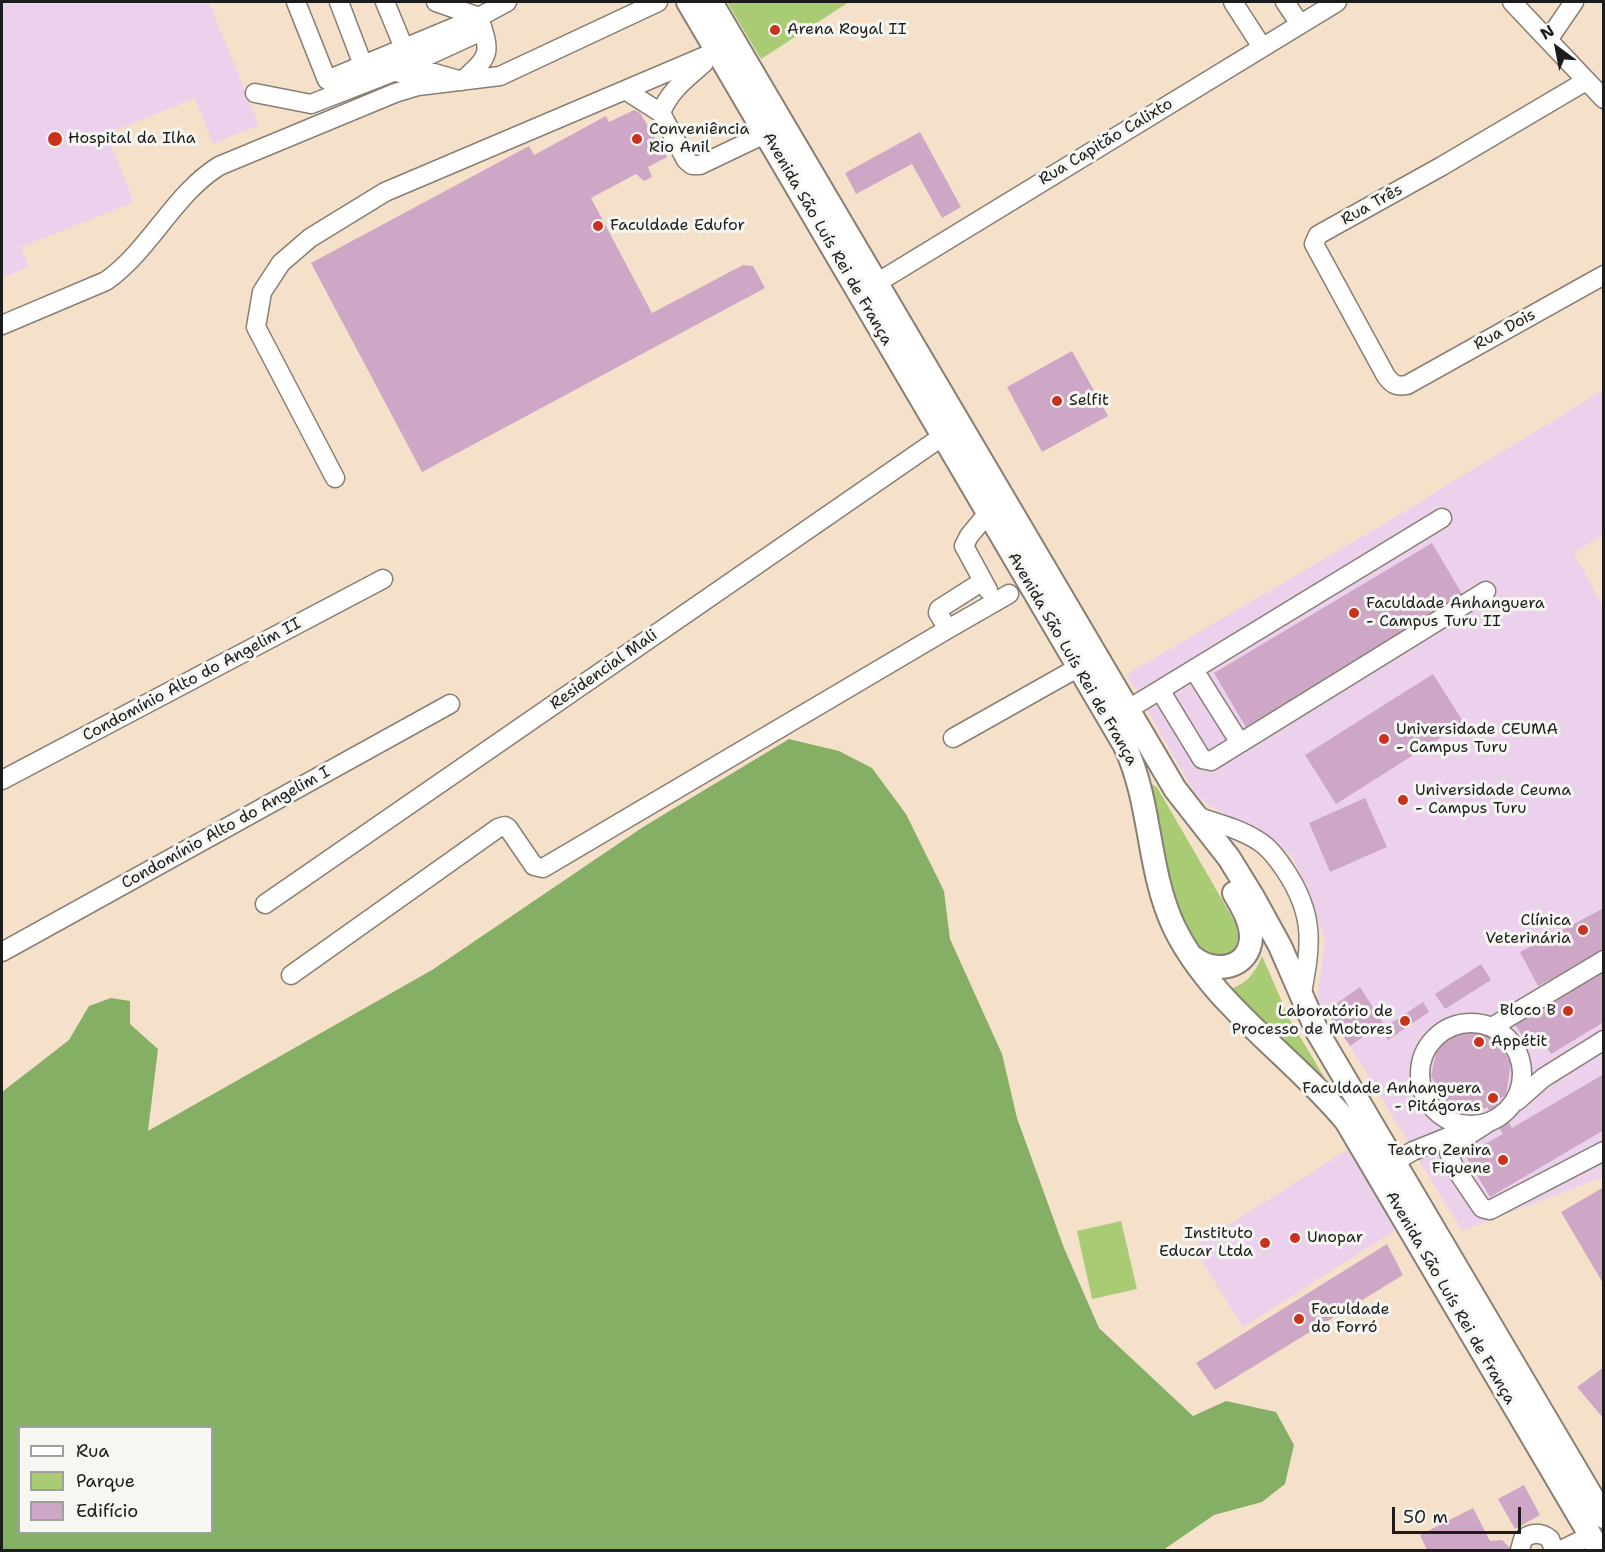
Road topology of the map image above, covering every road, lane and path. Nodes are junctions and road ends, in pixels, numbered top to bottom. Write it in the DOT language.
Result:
graph roads {
  1 [pos="296,2"];
  2 [pos="339,2"];
  3 [pos="385,2"];
  4 [pos="435,2"];
  5 [pos="507,2"];
  6 [pos="658,2"];
  7 [pos="688,2"];
  8 [pos="711,2"];
  9 [pos="1233,2"];
  10 [pos="1285,2"];
  11 [pos="1337,2"];
  12 [pos="1512,2"];
  13 [pos="1574,2"];
  14 [pos="478,17"];
  15 [pos="1300,24"];
  16 [pos="1548,40"];
  17 [pos="1262,47"];
  18 [pos="404,48"];
  19 [pos="717,51"];
  20 [pos="363,65"];
  21 [pos="388,74"];
  22 [pos="462,81"];
  23 [pos="1586,81"];
  24 [pos="625,90"];
  25 [pos="255,93"];
  26 [pos="1604,99"];
  27 [pos="662,112"];
  28 [pos="765,134"];
  29 [pos="1604,275"];
  30 [pos="876,284"];
  31 [pos="2,325"];
  32 [pos="1407,385"];
  33 [pos="943,436"];
  34 [pos="335,478"];
  35 [pos="988,513"];
  36 [pos="1442,518"];
  37 [pos="383,579"];
  38 [pos="983,582"];
  39 [pos="1032,588"];
  40 [pos="1486,591"];
  41 [pos="1009,594"];
  42 [pos="948,629"];
  43 [pos="1079,667"];
  44 [pos="1194,670"];
  45 [pos="1160,690"];
  46 [pos="450,704"];
  47 [pos="1127,710"];
  48 [pos="953,738"];
  49 [pos="1240,743"];
  50 [pos="2,780"];
  51 [pos="1196,816"];
  52 [pos="265,904"];
  53 [pos="2,952"];
  54 [pos="1189,953"];
  55 [pos="1604,960"];
  56 [pos="291,975"];
  57 [pos="1301,998"];
  58 [pos="1492,1027"];
  59 [pos="1604,1040"];
  60 [pos="1507,1110"];
  61 [pos="1490,1121"];
  62 [pos="1604,1151"];
  63 [pos="1394,1162"];
  64 [pos="1604,1517"];
  65 [pos="1594,1543"];
  66 [pos="1520,1551"];
  67 [pos="1554,1551"];
  68 [pos="1561,1551"];
  1 -- 20 [label="street"];
  2 -- 20 [label="street"];
  3 -- 18 [label="street"];
  4 -- 14 [label="street"];
  5 -- 14 [label="street"];
  6 -- 22 [label="street"];
  7 -- 19 [label="main road, Avenida São Luís Rei de França"];
  8 -- 30 [label="main road, Avenida São Luís Rei de França"];
  9 -- 17 [label="street"];
  10 -- 15 [label="street"];
  11 -- 15 [label="street, Rua Capitão Calixto"];
  12 -- 16 [label="street"];
  13 -- 16 [label="street"];
  14 -- 18 [label="street"];
  14 -- 21 [label="street"];
  14 -- 22 [label="street"];
  15 -- 17 [label="street, Rua Capitão Calixto"];
  16 -- 23 [label="street"];
  17 -- 30 [label="street, Rua Capitão Calixto"];
  18 -- 20 [label="street"];
  19 -- 24 [label="street"];
  19 -- 27 [label="street"];
  19 -- 28 [label="main road, Avenida São Luís Rei de França"];
  21 -- 22 [label="street"];
  21 -- 25 [label="street"];
  22 -- 31 [label="street"];
  23 -- 26 [label="street"];
  23 -- 32 [label="street, Rua Três"];
  24 -- 27 [label="street"];
  24 -- 34 [label="street"];
  27 -- 28 [label="street"];
  28 -- 33 [label="main road, Avenida São Luís Rei de França"];
  29 -- 32 [label="street, Rua Dois"];
  30 -- 47 [label="main road, Avenida São Luís Rei de França"];
  33 -- 35 [label="main road, Avenida São Luís Rei de França"];
  33 -- 52 [label="street, Residencial Mali"];
  35 -- 38 [label="street"];
  35 -- 39 [label="main road, Avenida São Luís Rei de França"];
  36 -- 44 [label="street"];
  37 -- 50 [label="street, Condomínio Alto do Angelim II"];
  38 -- 41 [label="street"];
  38 -- 42 [label="street"];
  39 -- 41 [label="street"];
  39 -- 43 [label="main road, Avenida São Luís Rei de França"];
  40 -- 49 [label="street"];
  41 -- 42 [label="street"];
  42 -- 56 [label="street"];
  43 -- 48 [label="street"];
  43 -- 54 [label="main road, Avenida São Luís Rei de França"];
  44 -- 45 [label="street"];
  44 -- 49 [label="street"];
  45 -- 47 [label="street"];
  45 -- 49 [label="street"];
  46 -- 53 [label="street, Condomínio Alto do Angelim I"];
  47 -- 51 [label="main road, Avenida São Luís Rei de França"];
  51 -- 54 [label="main road"];
  51 -- 57 [label="main road, Avenida São Luís Rei de França"];
  51 -- 57 [label="street"];
  54 -- 65 [label="main road, Avenida São Luís Rei de França"];
  55 -- 58 [label="street"];
  57 -- 63 [label="main road, Avenida São Luís Rei de França"];
  58 -- 60 [label="street"];
  58 -- 61 [label="street"];
  59 -- 60 [label="street"];
  60 -- 61 [label="street"];
  61 -- 62 [label="street"];
  61 -- 63 [label="street"];
  63 -- 64 [label="main road, Avenida São Luís Rei de França"];
  65 -- 68 [label="street"];
  66 -- 67 [label="street"];
}
